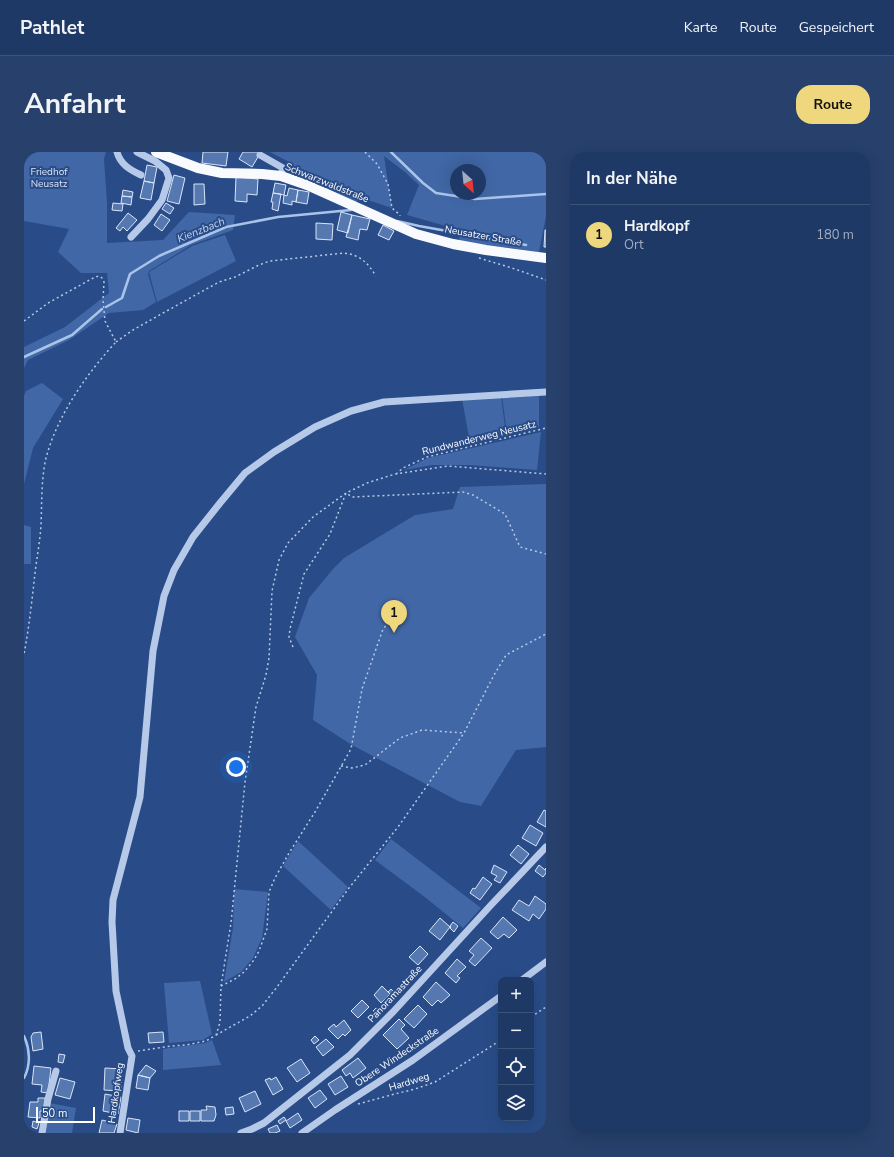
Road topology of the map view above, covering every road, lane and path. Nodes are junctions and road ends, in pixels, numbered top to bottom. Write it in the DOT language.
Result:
graph roads {
  1 [pos="117,152"];
  2 [pos="137,152"];
  3 [pos="156,152"];
  4 [pos="365,152"];
  5 [pos="260,154"];
  6 [pos="141,175"];
  7 [pos="281,176"];
  8 [pos="401,221"];
  9 [pos="416,234"];
  10 [pos="131,237"];
  11 [pos="474,257"];
  12 [pos="546,258"];
  13 [pos="376,276"];
  14 [pos="546,280"];
  15 [pos="24,321"];
  16 [pos="116,342"];
  17 [pos="546,392"];
  18 [pos="546,428"];
  19 [pos="395,474"];
  20 [pos="546,474"];
  21 [pos="346,493"];
  22 [pos="546,554"];
  23 [pos="404,611"];
  24 [pos="546,634"];
  25 [pos="293,647"];
  26 [pos="24,654"];
  27 [pos="464,733"];
  28 [pos="341,766"];
  29 [pos="546,847"];
  30 [pos="546,962"];
  31 [pos="526,977"];
  32 [pos="221,986"];
  33 [pos="498,998"];
  34 [pos="546,1007"];
  35 [pos="534,1015"];
  36 [pos="216,1035"];
  37 [pos="498,1042"];
  38 [pos="132,1056"];
  39 [pos="56,1071"];
  40 [pos="359,1104"];
  41 [pos="42,1133"];
  42 [pos="120,1133"];
  43 [pos="241,1133"];
  44 [pos="302,1133"];
  1 -- 6 [label="street"];
  2 -- 10 [label="street"];
  3 -- 7 [label="main road, Schwarzwaldstraße"];
  4 -- 8 [label="path"];
  5 -- 7 [label="street"];
  7 -- 9 [label="main road, Schwarzwaldstraße"];
  9 -- 12 [label="main road, Neusatzer Straße"];
  11 -- 14 [label="path"];
  13 -- 16 [label="path"];
  15 -- 16 [label="path"];
  16 -- 26 [label="path"];
  17 -- 38 [label="street"];
  18 -- 19 [label="path, Rundwanderweg Neusatz"];
  19 -- 20 [label="path"];
  19 -- 21 [label="path"];
  21 -- 22 [label="path"];
  21 -- 25 [label="path"];
  21 -- 32 [label="path"];
  23 -- 28 [label="path"];
  24 -- 27 [label="path"];
  27 -- 28 [label="path"];
  27 -- 36 [label="path"];
  28 -- 32 [label="path"];
  29 -- 43 [label="street, Panoramastraße"];
  30 -- 31 [label="street"];
  32 -- 36 [label="path"];
  33 -- 44 [label="street, Obere Windeckstraße"];
  34 -- 35 [label="path"];
  36 -- 38 [label="path"];
  37 -- 40 [label="path, Hardweg"];
  38 -- 42 [label="street, Hardkopfweg"];
  39 -- 41 [label="street"];
}
